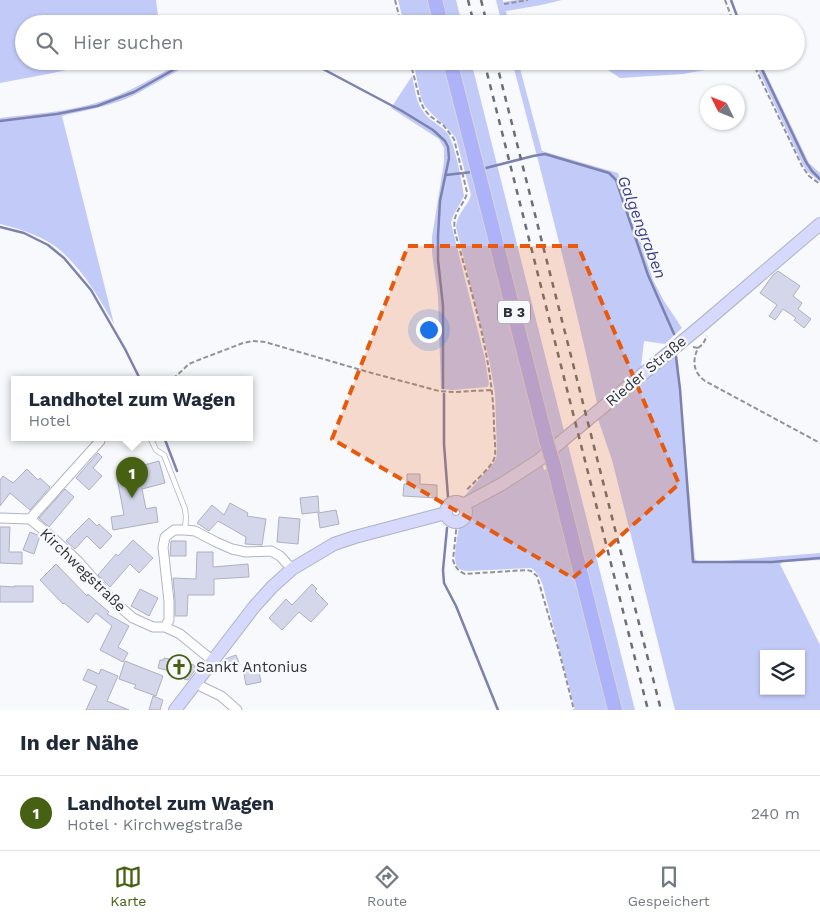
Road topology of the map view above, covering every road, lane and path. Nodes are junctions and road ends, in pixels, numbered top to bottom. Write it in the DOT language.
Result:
graph roads {
  1 [pos="395,0"];
  2 [pos="435,0"];
  3 [pos="528,0"];
  4 [pos="725,0"];
  5 [pos="504,4"];
  6 [pos="399,15"];
  7 [pos="439,15"];
  8 [pos="731,15"];
  9 [pos="412,70"];
  10 [pos="452,70"];
  11 [pos="756,70"];
  12 [pos="820,184"];
  13 [pos="820,224"];
  14 [pos="683,340"];
  15 [pos="176,376"];
  16 [pos="492,390"];
  17 [pos="100,441"];
  18 [pos="152,441"];
  19 [pos="820,443"];
  20 [pos="461,504"];
  21 [pos="446,513"];
  22 [pos="0,518"];
  23 [pos="30,519"];
  24 [pos="457,522"];
  25 [pos="185,530"];
  26 [pos="292,569"];
  27 [pos="165,627"];
  28 [pos="213,661"];
  29 [pos="196,684"];
  30 [pos="175,710"];
  31 [pos="237,710"];
  32 [pos="574,710"];
  33 [pos="615,710"];
  1 -- 6 [label="path"];
  2 -- 7 [label="main road"];
  3 -- 5 [label="path"];
  4 -- 8 [label="path"];
  9 -- 16 [label="path"];
  10 -- 33 [label="main road, B 3, bridge"];
  11 -- 12 [label="path"];
  13 -- 14 [label="street, Rieder Straße"];
  14 -- 19 [label="path"];
  14 -- 20 [label="street, Rieder Straße"];
  15 -- 16 [label="path"];
  16 -- 20 [label="path"];
  17 -- 23 [label="street, Kirchwegstraße"];
  18 -- 25 [label="lane"];
  20 -- 21 [label="street, Rieder Straße"];
  20 -- 24 [label="street"];
  21 -- 24 [label="street"];
  21 -- 26 [label="street, Rieder Straße"];
  22 -- 23 [label="street, Kirchwegstraße"];
  23 -- 27 [label="street, Kirchwegstraße"];
  24 -- 32 [label="path"];
  25 -- 26 [label="street"];
  25 -- 27 [label="street"];
  26 -- 28 [label="street, Rieder Straße"];
  27 -- 28 [label="street, Kirchwegstraße"];
  28 -- 29 [label="street, Rieder Straße"];
  29 -- 30 [label="street, Rieder Straße"];
  29 -- 31 [label="street"];
}
